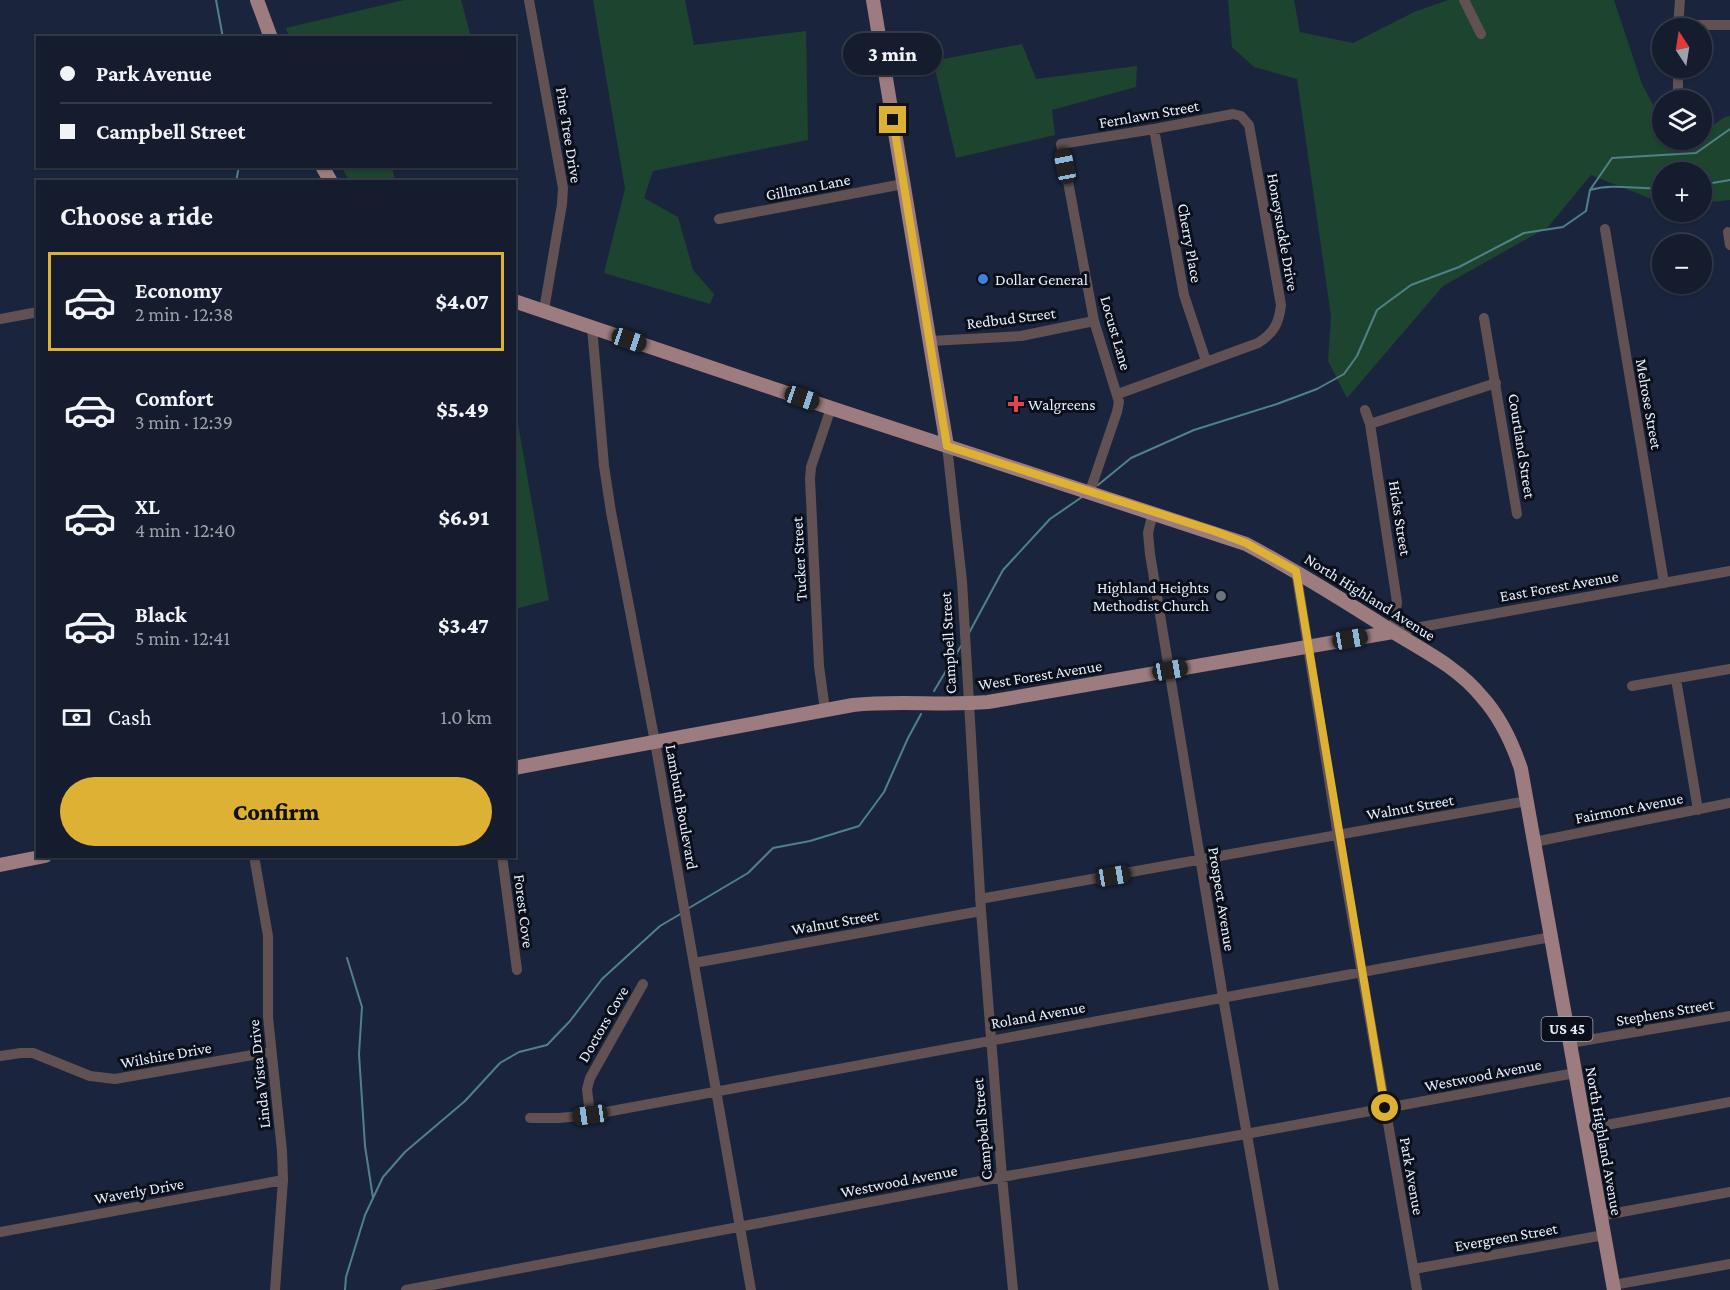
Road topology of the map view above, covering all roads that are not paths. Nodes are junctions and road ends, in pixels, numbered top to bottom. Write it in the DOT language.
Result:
graph roads {
  1 [pos="257,0"];
  2 [pos="529,0"];
  3 [pos="873,0"];
  4 [pos="1464,0"];
  5 [pos="1680,0"];
  6 [pos="1679,18"];
  7 [pos="1730,25"];
  8 [pos="1712,26"];
  9 [pos="1481,34"];
  10 [pos="270,36"];
  11 [pos="1241,116"];
  12 [pos="1154,129"];
  13 [pos="1061,144"];
  14 [pos="903,184"];
  15 [pos="719,219"];
  16 [pos="1605,229"];
  17 [pos="1728,232"];
  18 [pos="1730,245"];
  19 [pos="516,302"];
  20 [pos="544,310"];
  21 [pos="36,312"];
  22 [pos="1484,318"];
  23 [pos="0,319"];
  24 [pos="1094,321"];
  25 [pos="592,327"];
  26 [pos="931,341"];
  27 [pos="1206,361"];
  28 [pos="1496,383"];
  29 [pos="1118,394"];
  30 [pos="831,408"];
  31 [pos="1365,410"];
  32 [pos="1370,423"];
  33 [pos="947,446"];
  34 [pos="1087,490"];
  35 [pos="1153,512"];
  36 [pos="1517,514"];
  37 [pos="1296,571"];
  38 [pos="1730,571"];
  39 [pos="1664,583"];
  40 [pos="1393,632"];
  41 [pos="1308,647"];
  42 [pos="1730,669"];
  43 [pos="1170,670"];
  44 [pos="1676,680"];
  45 [pos="1632,686"];
  46 [pos="968,704"];
  47 [pos="825,710"];
  48 [pos="655,742"];
  49 [pos="516,768"];
  50 [pos="1527,801"];
  51 [pos="1730,803"];
  52 [pos="1698,810"];
  53 [pos="1338,836"];
  54 [pos="1534,842"];
  55 [pos="36,858"];
  56 [pos="254,858"];
  57 [pos="502,858"];
  58 [pos="1201,860"];
  59 [pos="0,865"];
  60 [pos="981,899"];
  61 [pos="981,911"];
  62 [pos="1551,937"];
  63 [pos="694,963"];
  64 [pos="517,970"];
  65 [pos="1363,971"];
  66 [pos="644,984"];
  67 [pos="1223,997"];
  68 [pos="1730,1016"];
  69 [pos="991,1039"];
  70 [pos="1570,1044"];
  71 [pos="270,1052"];
  72 [pos="0,1056"];
  73 [pos="1575,1073"];
  74 [pos="715,1092"];
  75 [pos="1730,1102"];
  76 [pos="1385,1108"];
  77 [pos="590,1115"];
  78 [pos="530,1118"];
  79 [pos="1585,1129"];
  80 [pos="1246,1134"];
  81 [pos="1002,1177"];
  82 [pos="283,1180"];
  83 [pos="1730,1192"];
  84 [pos="1600,1216"];
  85 [pos="739,1226"];
  86 [pos="0,1232"];
  87 [pos="1604,1234"];
  88 [pos="1730,1264"];
  89 [pos="1414,1269"];
  90 [pos="457,1285"];
  91 [pos="1613,1288"];
  92 [pos="275,1290"];
  93 [pos="406,1290"];
  94 [pos="751,1290"];
  95 [pos="1014,1290"];
  96 [pos="1274,1290"];
  97 [pos="1417,1290"];
  1 -- 10 [label="main road"];
  2 -- 20 [label="street, Pine Tree Drive"];
  3 -- 14 [label="main road, Campbell Street"];
  4 -- 9 [label="street"];
  5 -- 6 [label="street"];
  7 -- 8 [label="street"];
  11 -- 12 [label="street, Fernlawn Street"];
  11 -- 27 [label="street, Honeysuckle Drive"];
  12 -- 13 [label="street, Fernlawn Street"];
  12 -- 27 [label="street, Cherry Place"];
  13 -- 24 [label="street, Locust Lane"];
  14 -- 15 [label="street, Gillman Lane"];
  14 -- 26 [label="main road, Campbell Street"];
  16 -- 39 [label="street, Melrose Street"];
  17 -- 18 [label="street"];
  19 -- 20 [label="main road, North Highland Avenue / US 45"];
  20 -- 25 [label="main road, North Highland Avenue / US 45"];
  21 -- 23 [label="street"];
  22 -- 28 [label="street, Courtland Street"];
  24 -- 26 [label="street, Redbud Street"];
  24 -- 29 [label="street, Locust Lane"];
  25 -- 30 [label="main road, North Highland Avenue / US 45"];
  25 -- 48 [label="street, Lambuth Boulevard"];
  26 -- 33 [label="main road, Campbell Street"];
  27 -- 29 [label="street, Honeysuckle Drive"];
  28 -- 32 [label="street, Courtland Street"];
  28 -- 36 [label="street, Courtland Street"];
  29 -- 34 [label="street, Locust Lane"];
  30 -- 33 [label="main road, North Highland Avenue / US 45"];
  30 -- 47 [label="street, Tucker Street"];
  31 -- 32 [label="street, Hicks Street"];
  32 -- 40 [label="street, Hicks Street"];
  33 -- 34 [label="main road, North Highland Avenue / US 45"];
  33 -- 46 [label="street, Campbell Street"];
  34 -- 35 [label="main road, North Highland Avenue / US 45"];
  35 -- 37 [label="main road, North Highland Avenue / US 45"];
  35 -- 43 [label="street, Prospect Avenue"];
  37 -- 40 [label="main road, North Highland Avenue / US 45"];
  37 -- 41 [label="street, Park Avenue"];
  38 -- 39 [label="street, East Forest Avenue"];
  39 -- 40 [label="street, East Forest Avenue"];
  40 -- 41 [label="main road, West Forest Avenue"];
  40 -- 50 [label="main road, North Highland Avenue / US 45"];
  41 -- 43 [label="main road, West Forest Avenue"];
  41 -- 53 [label="street, Park Avenue"];
  42 -- 44 [label="street"];
  43 -- 46 [label="main road, West Forest Avenue"];
  43 -- 58 [label="street, Prospect Avenue"];
  44 -- 45 [label="street"];
  44 -- 52 [label="street"];
  46 -- 47 [label="main road, West Forest Avenue"];
  46 -- 60 [label="street, Campbell Street"];
  47 -- 48 [label="main road, West Forest Avenue"];
  48 -- 49 [label="main road, West Forest Avenue"];
  48 -- 63 [label="street, Lambuth Boulevard"];
  50 -- 53 [label="street, Walnut Street"];
  50 -- 54 [label="main road, North Highland Avenue / US 45"];
  51 -- 52 [label="street, Fairmont Avenue"];
  52 -- 54 [label="street, Fairmont Avenue"];
  53 -- 58 [label="street, Walnut Street"];
  53 -- 65 [label="street, Park Avenue"];
  54 -- 62 [label="main road, North Highland Avenue / US 45"];
  55 -- 59 [label="main road"];
  56 -- 71 [label="street, Linda Vista Drive"];
  57 -- 64 [label="street, Forest Cove"];
  58 -- 60 [label="street, Walnut Street"];
  58 -- 67 [label="street, Prospect Avenue"];
  60 -- 61 [label="street, Campbell Street"];
  61 -- 63 [label="street, Walnut Street"];
  61 -- 69 [label="street, Campbell Street"];
  62 -- 65 [label="street, Roland Avenue"];
  62 -- 70 [label="main road, North Highland Avenue / US 45"];
  63 -- 74 [label="street, Lambuth Boulevard"];
  65 -- 67 [label="street, Roland Avenue"];
  65 -- 76 [label="street, Park Avenue"];
  66 -- 77 [label="street, Doctors Cove"];
  67 -- 69 [label="street, Roland Avenue"];
  67 -- 80 [label="street, Prospect Avenue"];
  68 -- 70 [label="street, Stephens Street"];
  69 -- 74 [label="street, Roland Avenue"];
  69 -- 81 [label="street, Campbell Street"];
  70 -- 73 [label="main road, North Highland Avenue / US 45"];
  71 -- 72 [label="street, Wilshire Drive"];
  71 -- 82 [label="street, Linda Vista Drive"];
  73 -- 76 [label="street, Westwood Avenue"];
  73 -- 79 [label="main road, North Highland Avenue / US 45"];
  74 -- 77 [label="street, Roland Avenue"];
  74 -- 85 [label="street, Lambuth Boulevard"];
  75 -- 79 [label="street"];
  76 -- 80 [label="street, Westwood Avenue"];
  76 -- 89 [label="street, Park Avenue"];
  77 -- 78 [label="street, Roland Avenue"];
  79 -- 84 [label="main road, North Highland Avenue / US 45"];
  80 -- 81 [label="street, Westwood Avenue"];
  80 -- 96 [label="street, Prospect Avenue"];
  81 -- 85 [label="street, Westwood Avenue"];
  81 -- 95 [label="street, Campbell Street"];
  82 -- 86 [label="street, Waverly Drive"];
  82 -- 92 [label="street, Linda Vista Drive"];
  83 -- 84 [label="street"];
  84 -- 87 [label="main road, North Highland Avenue / US 45"];
  85 -- 90 [label="street, Westwood Avenue"];
  85 -- 94 [label="street, Lambuth Boulevard"];
  87 -- 89 [label="street, Evergreen Street"];
  87 -- 91 [label="main road, North Highland Avenue / US 45"];
  88 -- 91 [label="street"];
  89 -- 97 [label="street, Park Avenue"];
  90 -- 93 [label="street, Westwood Avenue"];
}
